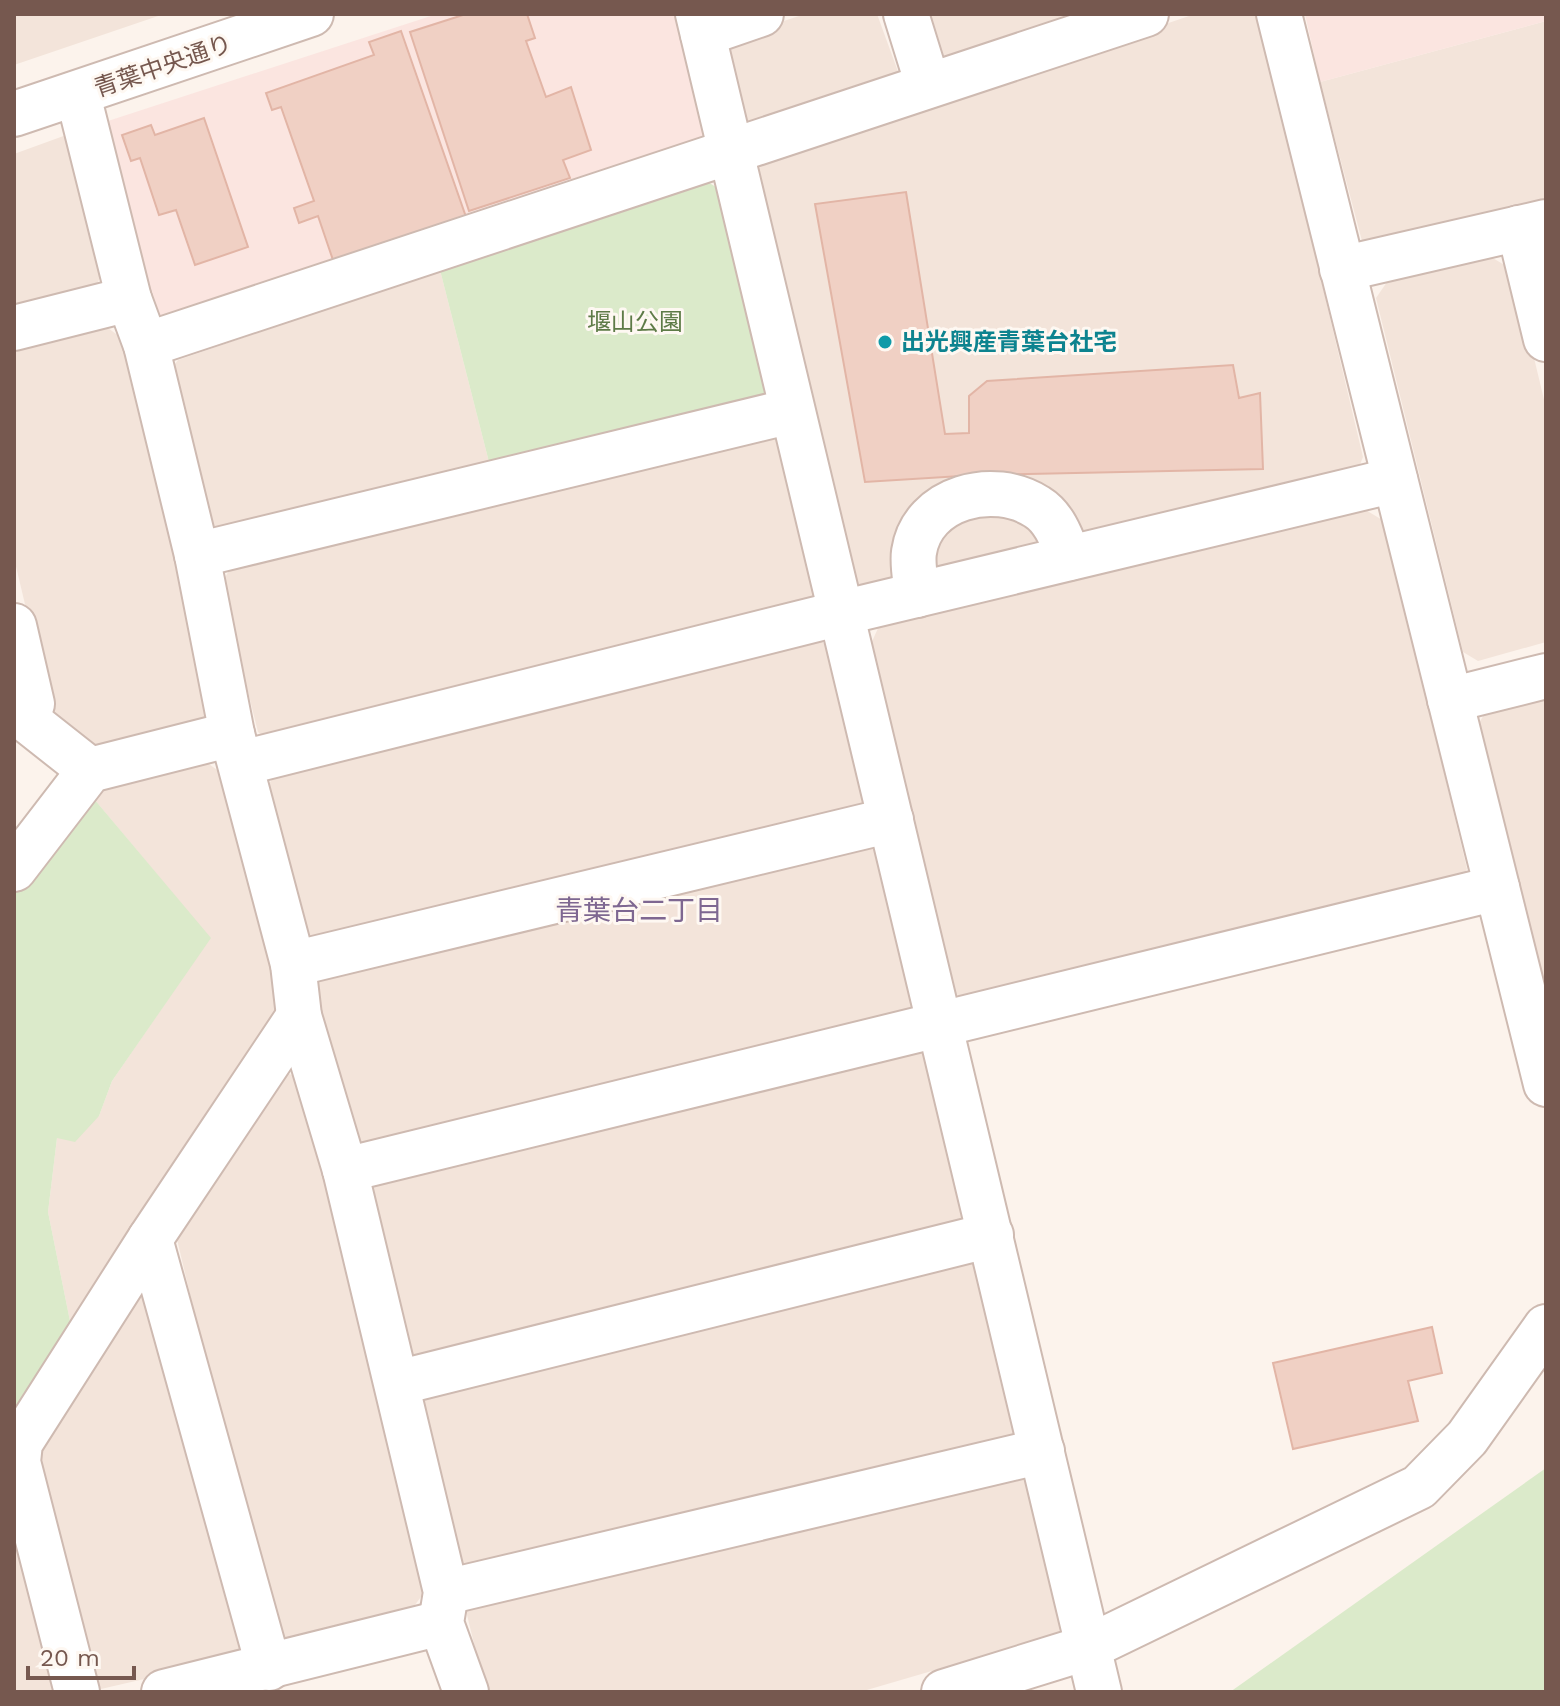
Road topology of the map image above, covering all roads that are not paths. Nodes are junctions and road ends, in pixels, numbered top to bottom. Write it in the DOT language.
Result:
graph roads {
  1 [pos="311,14"];
  2 [pos="761,14"];
  3 [pos="906,14"];
  4 [pos="1146,14"];
  5 [pos="1279,14"];
  6 [pos="701,24"];
  7 [pos="928,85"];
  8 [pos="78,95"];
  9 [pos="14,114"];
  10 [pos="731,150"];
  11 [pos="1532,225"];
  12 [pos="1342,269"];
  13 [pos="129,299"];
  14 [pos="14,328"];
  15 [pos="1546,339"];
  16 [pos="146,345"];
  17 [pos="791,411"];
  18 [pos="1395,480"];
  19 [pos="197,555"];
  20 [pos="1069,558"];
  21 [pos="917,595"];
  22 [pos="841,613"];
  23 [pos="14,626"];
  24 [pos="1546,676"];
  25 [pos="1450,700"];
  26 [pos="20,714"];
  27 [pos="237,749"];
  28 [pos="90,770"];
  29 [pos="891,820"];
  30 [pos="14,869"];
  31 [pos="1497,888"];
  32 [pos="293,964"];
  33 [pos="299,1016"];
  34 [pos="940,1025"];
  35 [pos="1546,1084"];
  36 [pos="345,1170"];
  37 [pos="991,1235"];
  38 [pos="150,1239"];
  39 [pos="1546,1327"];
  40 [pos="397,1383"];
  41 [pos="1042,1451"];
  42 [pos="443,1607"];
  43 [pos="1089,1647"];
  44 [pos="269,1668"];
  45 [pos="77,1692"];
  46 [pos="164,1692"];
  47 [pos="466,1692"];
  48 [pos="944,1692"];
  49 [pos="1099,1692"];
  1 -- 8 [label="street, 青葉中央通り"];
  2 -- 6 [label="street"];
  3 -- 7 [label="street"];
  4 -- 7 [label="street"];
  5 -- 12 [label="street"];
  6 -- 10 [label="street"];
  7 -- 10 [label="street"];
  8 -- 9 [label="street, 青葉中央通り"];
  8 -- 13 [label="street"];
  10 -- 16 [label="street"];
  10 -- 17 [label="street"];
  11 -- 12 [label="street"];
  11 -- 15 [label="street"];
  12 -- 18 [label="street"];
  13 -- 14 [label="street"];
  13 -- 16 [label="street"];
  16 -- 19 [label="street"];
  17 -- 19 [label="street"];
  17 -- 22 [label="street"];
  18 -- 20 [label="street"];
  18 -- 25 [label="street"];
  19 -- 27 [label="street"];
  20 -- 21 [label="street"];
  20 -- 21 [label="street"];
  21 -- 22 [label="street"];
  22 -- 27 [label="street"];
  22 -- 29 [label="street"];
  23 -- 26 [label="street"];
  24 -- 25 [label="street"];
  25 -- 31 [label="street"];
  26 -- 28 [label="street"];
  27 -- 28 [label="street"];
  27 -- 32 [label="street"];
  28 -- 30 [label="street"];
  29 -- 32 [label="street"];
  29 -- 34 [label="street"];
  31 -- 34 [label="street"];
  31 -- 35 [label="street"];
  32 -- 33 [label="street"];
  33 -- 36 [label="street"];
  33 -- 38 [label="street"];
  34 -- 36 [label="street"];
  34 -- 37 [label="street"];
  36 -- 40 [label="street"];
  37 -- 40 [label="street"];
  37 -- 41 [label="street"];
  38 -- 44 [label="street"];
  38 -- 45 [label="street"];
  39 -- 43 [label="street"];
  40 -- 42 [label="street"];
  41 -- 42 [label="street"];
  41 -- 43 [label="street"];
  42 -- 44 [label="street"];
  42 -- 47 [label="street"];
  43 -- 48 [label="street"];
  43 -- 49 [label="street"];
  44 -- 46 [label="street"];
}
